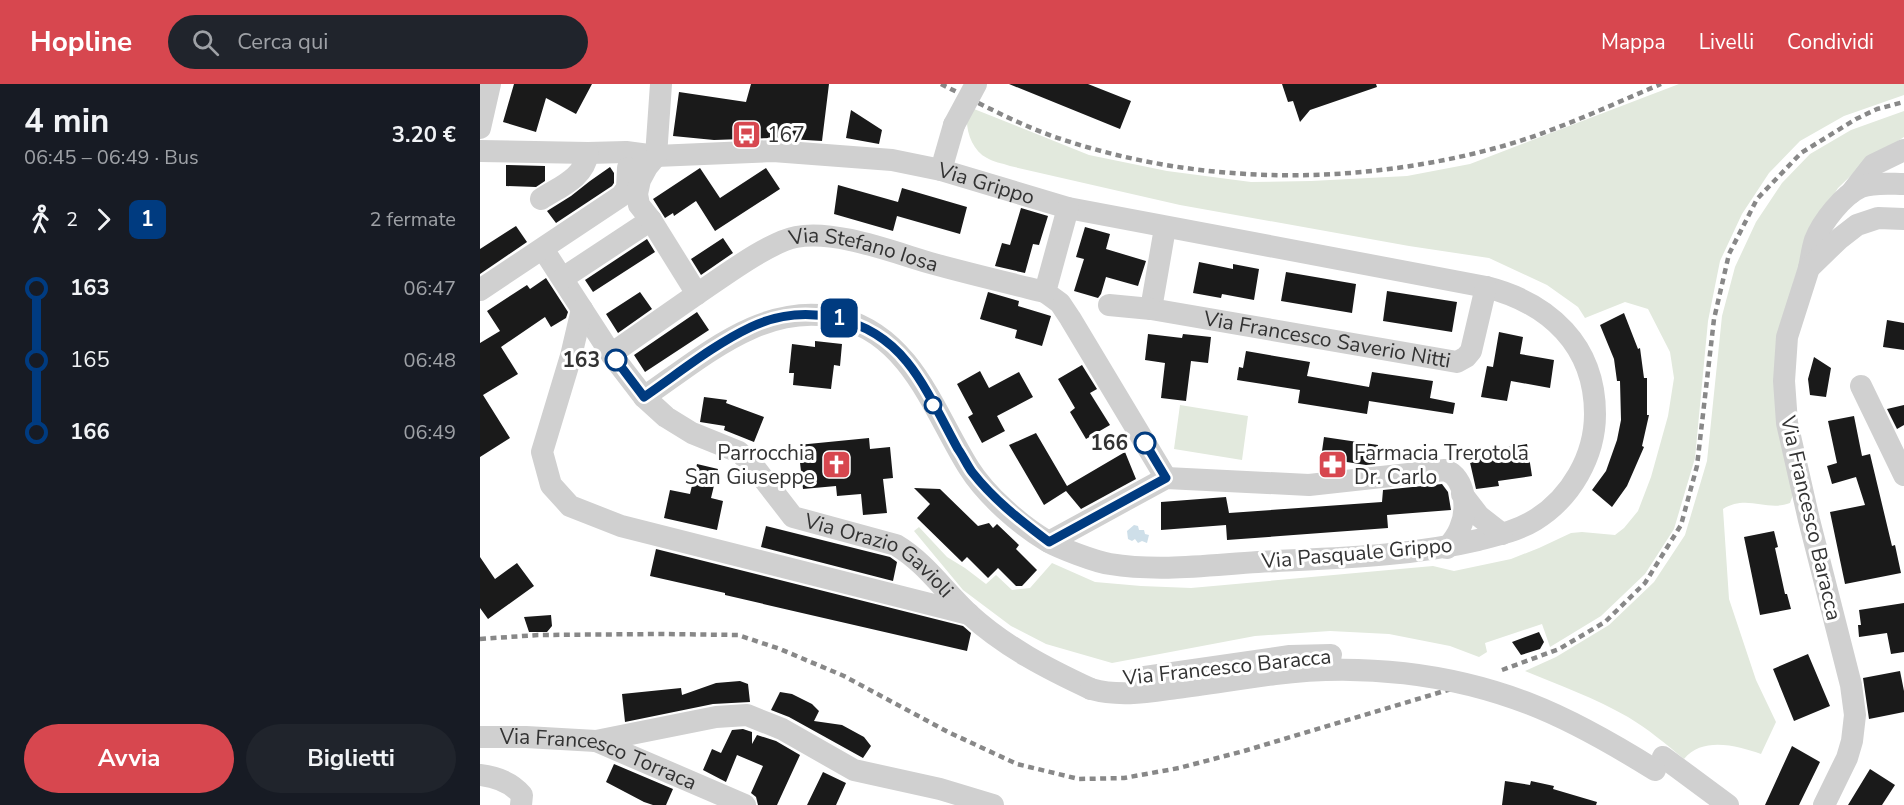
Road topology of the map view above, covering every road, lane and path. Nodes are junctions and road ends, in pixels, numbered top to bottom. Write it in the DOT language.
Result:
graph roads {
  1 [pos="490,84"];
  2 [pos="662,84"];
  3 [pos="976,84"];
  4 [pos="480,128"];
  5 [pos="1904,150"];
  6 [pos="480,151"];
  7 [pos="626,152"];
  8 [pos="588,153"];
  9 [pos="656,156"];
  10 [pos="941,170"];
  11 [pos="1904,184"];
  12 [pos="1847,198"];
  13 [pos="541,199"];
  14 [pos="637,207"];
  15 [pos="1068,208"];
  16 [pos="1904,219"];
  17 [pos="1165,228"];
  18 [pos="543,249"];
  19 [pos="1809,268"];
  20 [pos="563,278"];
  21 [pos="1486,287"];
  22 [pos="480,290"];
  23 [pos="1045,292"];
  24 [pos="697,294"];
  25 [pos="1109,305"];
  26 [pos="582,309"];
  27 [pos="1151,309"];
  28 [pos="611,354"];
  29 [pos="1861,386"];
  30 [pos="644,397"];
  31 [pos="1904,475"];
  32 [pos="1166,478"];
  33 [pos="1462,494"];
  34 [pos="1502,534"];
  35 [pos="1049,542"];
  36 [pos="1447,548"];
  37 [pos="969,614"];
  38 [pos="480,737"];
  39 [pos="596,741"];
  40 [pos="1659,764"];
  41 [pos="480,775"];
  42 [pos="521,805"];
  43 [pos="745,805"];
  44 [pos="993,805"];
  45 [pos="1703,805"];
  46 [pos="1728,805"];
  47 [pos="1824,805"];
  1 -- 4 [label="street"];
  2 -- 9 [label="street"];
  3 -- 10 [label="street, bridge"];
  5 -- 12 [label="street"];
  6 -- 8 [label="street, Via Grippo"];
  7 -- 8 [label="street, Via Grippo"];
  7 -- 9 [label="street, Via Grippo"];
  7 -- 14 [label="street"];
  8 -- 13 [label="street"];
  9 -- 10 [label="street, Via Grippo"];
  9 -- 14 [label="street"];
  10 -- 15 [label="street, Via Grippo"];
  11 -- 12 [label="street"];
  12 -- 19 [label="street"];
  14 -- 18 [label="street"];
  14 -- 20 [label="street"];
  14 -- 24 [label="street"];
  15 -- 17 [label="street, Via Grippo"];
  15 -- 23 [label="street"];
  16 -- 19 [label="street, Via Francesco Baracca"];
  17 -- 21 [label="street, Via Grippo"];
  17 -- 27 [label="street"];
  18 -- 20 [label="street, Via Orazio Gavioli"];
  18 -- 22 [label="street"];
  19 -- 47 [label="street, Via Francesco Baracca"];
  20 -- 26 [label="street, Via Orazio Gavioli"];
  21 -- 27 [label="street, Via Francesco Saverio Nitti"];
  21 -- 34 [label="street, Via Pasquale Grippo"];
  23 -- 24 [label="street, Via Stefano Iosa"];
  23 -- 32 [label="street"];
  24 -- 28 [label="street, Via Stefano Iosa"];
  25 -- 27 [label="street, Via Francesco Saverio Nitti"];
  26 -- 28 [label="street, Via Orazio Gavioli"];
  26 -- 37 [label="street, Via Orazio Gavioli"];
  28 -- 30 [label="street, Via Orazio Gavioli"];
  29 -- 31 [label="street"];
  30 -- 35 [label="street, Via Pasquale Grippo"];
  30 -- 37 [label="street, Via Orazio Gavioli"];
  32 -- 33 [label="street"];
  32 -- 35 [label="street"];
  33 -- 34 [label="street"];
  33 -- 36 [label="street"];
  34 -- 36 [label="street, Via Pasquale Grippo"];
  35 -- 36 [label="street, Via Pasquale Grippo"];
  37 -- 40 [label="street, Via Francesco Baracca, bridge"];
  38 -- 39 [label="street, Via Francesco Torraca"];
  39 -- 43 [label="street, Via Francesco Torraca"];
  39 -- 44 [label="street"];
  40 -- 45 [label="street, Via Francesco Baracca"];
  40 -- 46 [label="street, Via Francesco Baracca"];
  41 -- 42 [label="street"];
}
